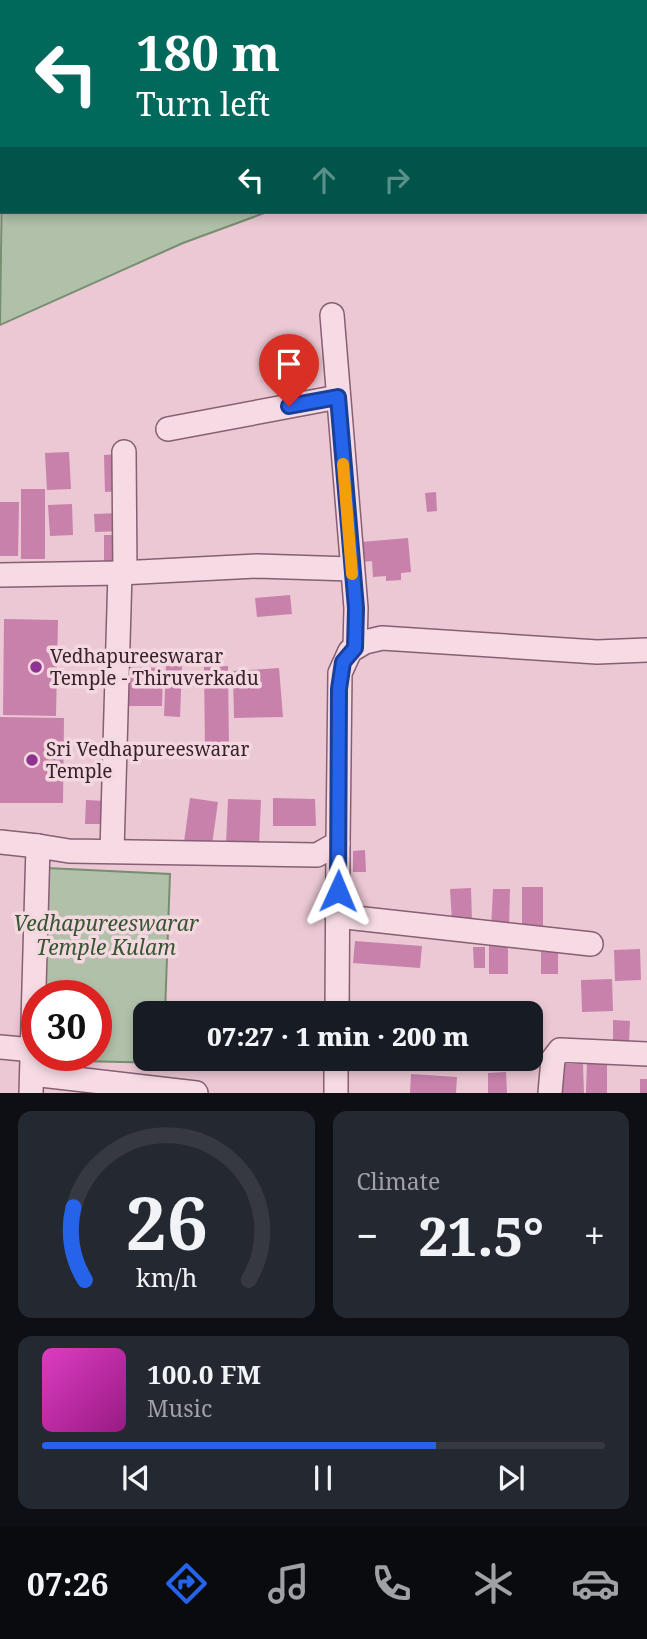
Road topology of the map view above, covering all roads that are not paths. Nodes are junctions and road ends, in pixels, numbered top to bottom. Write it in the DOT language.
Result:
graph roads {
  1 [pos="332,315"];
  2 [pos="338,397"];
  3 [pos="168,429"];
  4 [pos="124,452"];
  5 [pos="351,569"];
  6 [pos="122,573"];
  7 [pos="0,575"];
  8 [pos="355,648"];
  9 [pos="647,650"];
  10 [pos="0,842"];
  11 [pos="338,843"];
  12 [pos="38,846"];
  13 [pos="112,851"];
  14 [pos="337,916"];
  15 [pos="592,944"];
  16 [pos="35,980"];
  17 [pos="337,1001"];
  18 [pos="0,1047"];
  19 [pos="21,1049"];
  20 [pos="647,1054"];
  21 [pos="336,1071"];
  22 [pos="32,1084"];
  23 [pos="197,1093"];
  24 [pos="336,1093"];
  25 [pos="551,1093"];
  1 -- 2 [label="street"];
  2 -- 3 [label="street"];
  2 -- 5 [label="street"];
  4 -- 6 [label="street"];
  5 -- 6 [label="street"];
  5 -- 8 [label="street"];
  6 -- 7 [label="street"];
  6 -- 13 [label="street"];
  8 -- 9 [label="street"];
  8 -- 11 [label="street"];
  10 -- 12 [label="street"];
  11 -- 13 [label="street"];
  11 -- 14 [label="street"];
  12 -- 13 [label="street"];
  12 -- 16 [label="street"];
  14 -- 15 [label="street"];
  14 -- 17 [label="street"];
  18 -- 19 [label="street"];
  20 -- 25 [label="street"];
  21 -- 24 [label="street"];
  22 -- 23 [label="street"];
}
